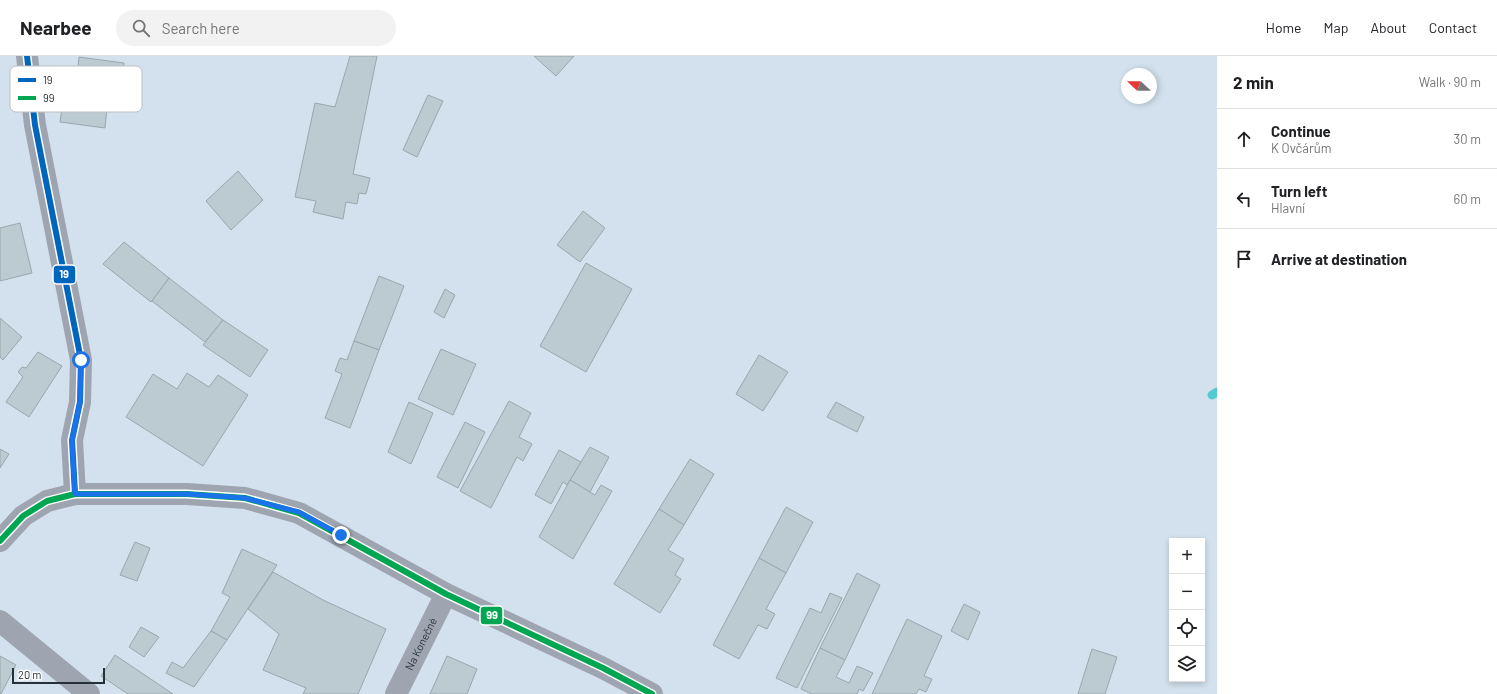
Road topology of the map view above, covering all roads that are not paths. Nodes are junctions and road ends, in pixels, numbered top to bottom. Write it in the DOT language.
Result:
graph roads {
  1 [pos="27,56"];
  2 [pos="28,66"];
  3 [pos="33,112"];
  4 [pos="75,494"];
  5 [pos="0,541"];
  6 [pos="446,594"];
  7 [pos="0,621"];
  8 [pos="89,694"];
  9 [pos="396,694"];
  10 [pos="652,694"];
  1 -- 2 [label="street"];
  3 -- 4 [label="street"];
  4 -- 5 [label="street"];
  4 -- 6 [label="street"];
  6 -- 9 [label="street, Na Konečné"];
  6 -- 10 [label="street"];
  7 -- 8 [label="street"];
}
